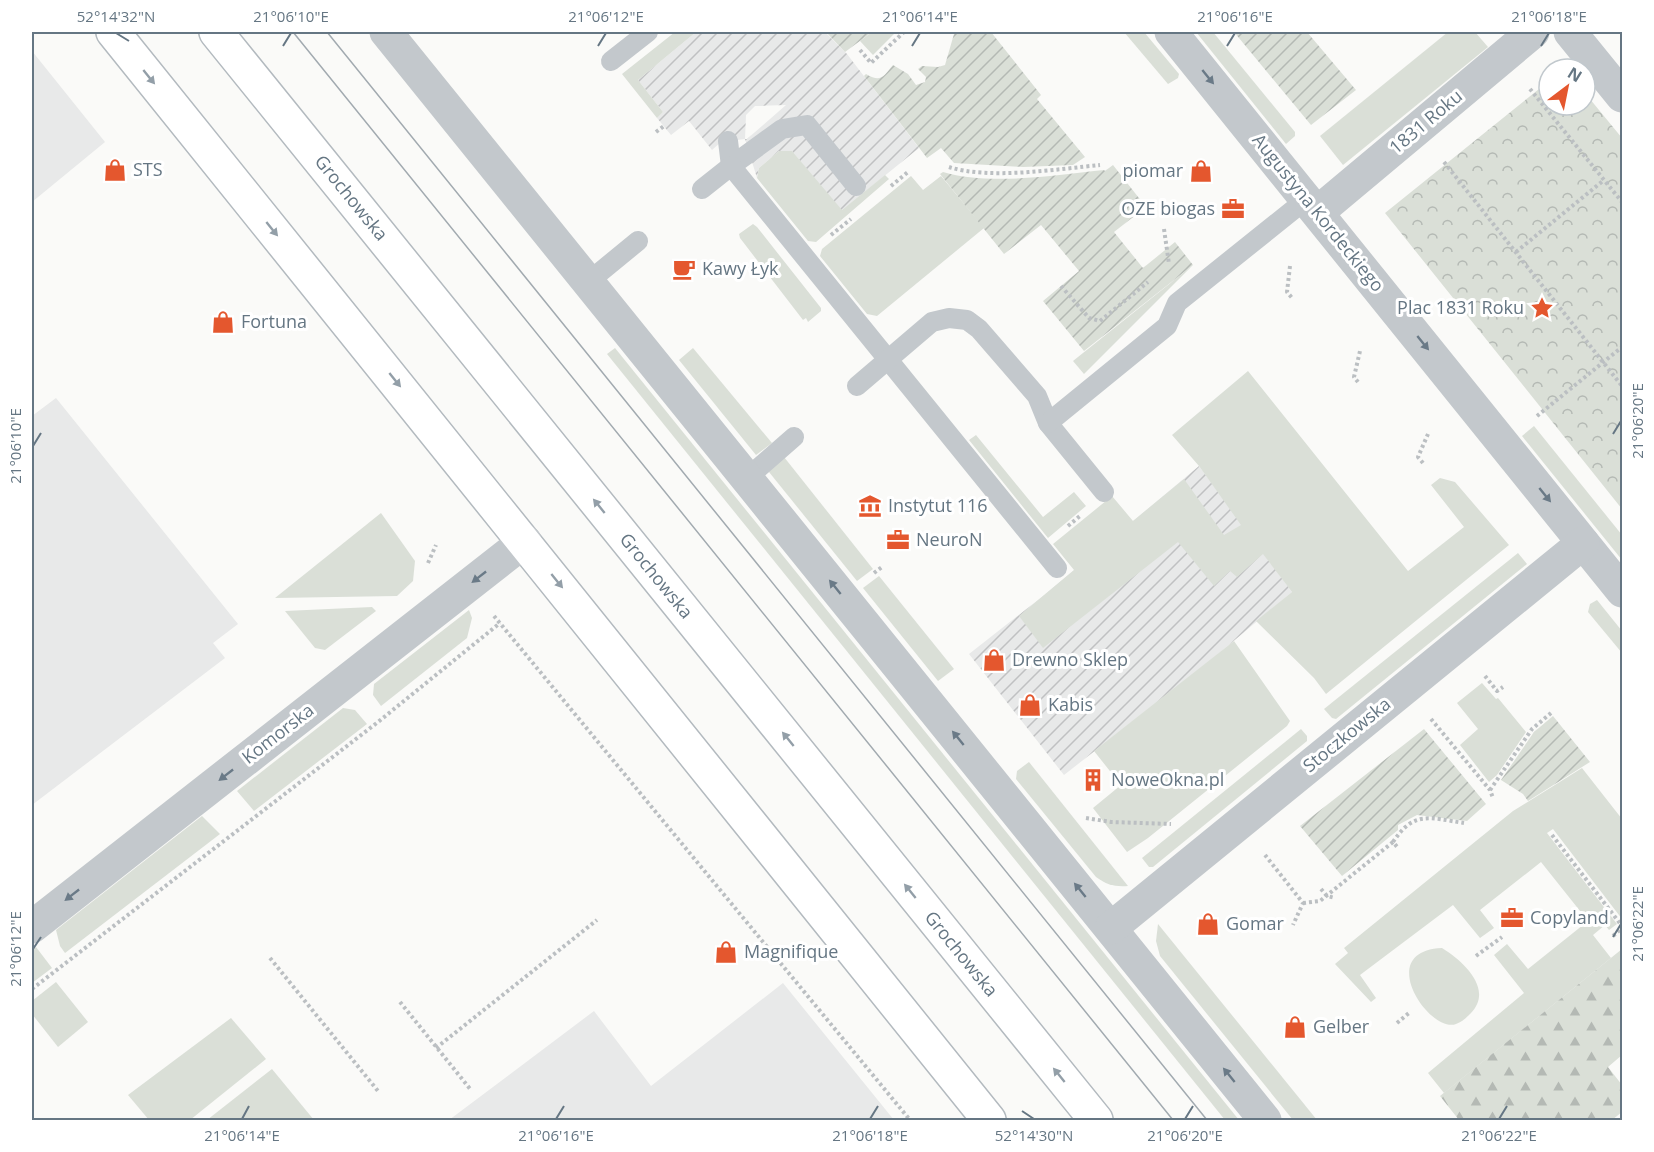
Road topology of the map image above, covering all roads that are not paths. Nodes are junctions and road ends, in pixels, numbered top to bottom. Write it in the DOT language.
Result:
graph roads {
  1 [pos="113,32"];
  2 [pos="216,32"];
  3 [pos="386,32"];
  4 [pos="648,32"];
  5 [pos="1171,32"];
  6 [pos="1533,32"];
  7 [pos="1570,32"];
  8 [pos="612,61"];
  9 [pos="1623,96"];
  10 [pos="728,141"];
  11 [pos="730,166"];
  12 [pos="856,186"];
  13 [pos="702,189"];
  14 [pos="1313,205"];
  15 [pos="638,241"];
  16 [pos="588,282"];
  17 [pos="889,359"];
  18 [pos="857,386"];
  19 [pos="1048,423"];
  20 [pos="794,437"];
  21 [pos="747,478"];
  22 [pos="1104,492"];
  23 [pos="525,541"];
  24 [pos="1583,543"];
  25 [pos="1057,568"];
  26 [pos="1623,591"];
  27 [pos="32,927"];
  28 [pos="1111,927"];
  29 [pos="990,1120"];
  30 [pos="1096,1120"];
  31 [pos="1265,1120"];
  1 -- 23 [label="main road, one-way"];
  30 -- 2 [label="main road, Grochowska, one-way"];
  3 -- 16 [label="street"];
  4 -- 8 [label="lane"];
  5 -- 14 [label="street, Augustyna Kordeckiego, one-way"];
  6 -- 14 [label="street, 1831 Roku"];
  7 -- 9 [label="street"];
  10 -- 11 [label="lane"];
  11 -- 12 [label="lane"];
  11 -- 13 [label="lane"];
  11 -- 17 [label="lane"];
  14 -- 19 [label="lane"];
  14 -- 24 [label="street, Augustyna Kordeckiego, one-way"];
  15 -- 16 [label="lane"];
  16 -- 21 [label="street"];
  17 -- 18 [label="lane"];
  17 -- 19 [label="lane"];
  17 -- 25 [label="lane"];
  19 -- 22 [label="lane"];
  20 -- 21 [label="lane"];
  28 -- 21 [label="street, one-way"];
  23 -- 27 [label="street, Komorska, one-way"];
  23 -- 29 [label="main road, one-way"];
  24 -- 26 [label="street, Augustyna Kordeckiego"];
  24 -- 28 [label="street, Stoczkowska"];
  31 -- 28 [label="street, one-way"];
}
